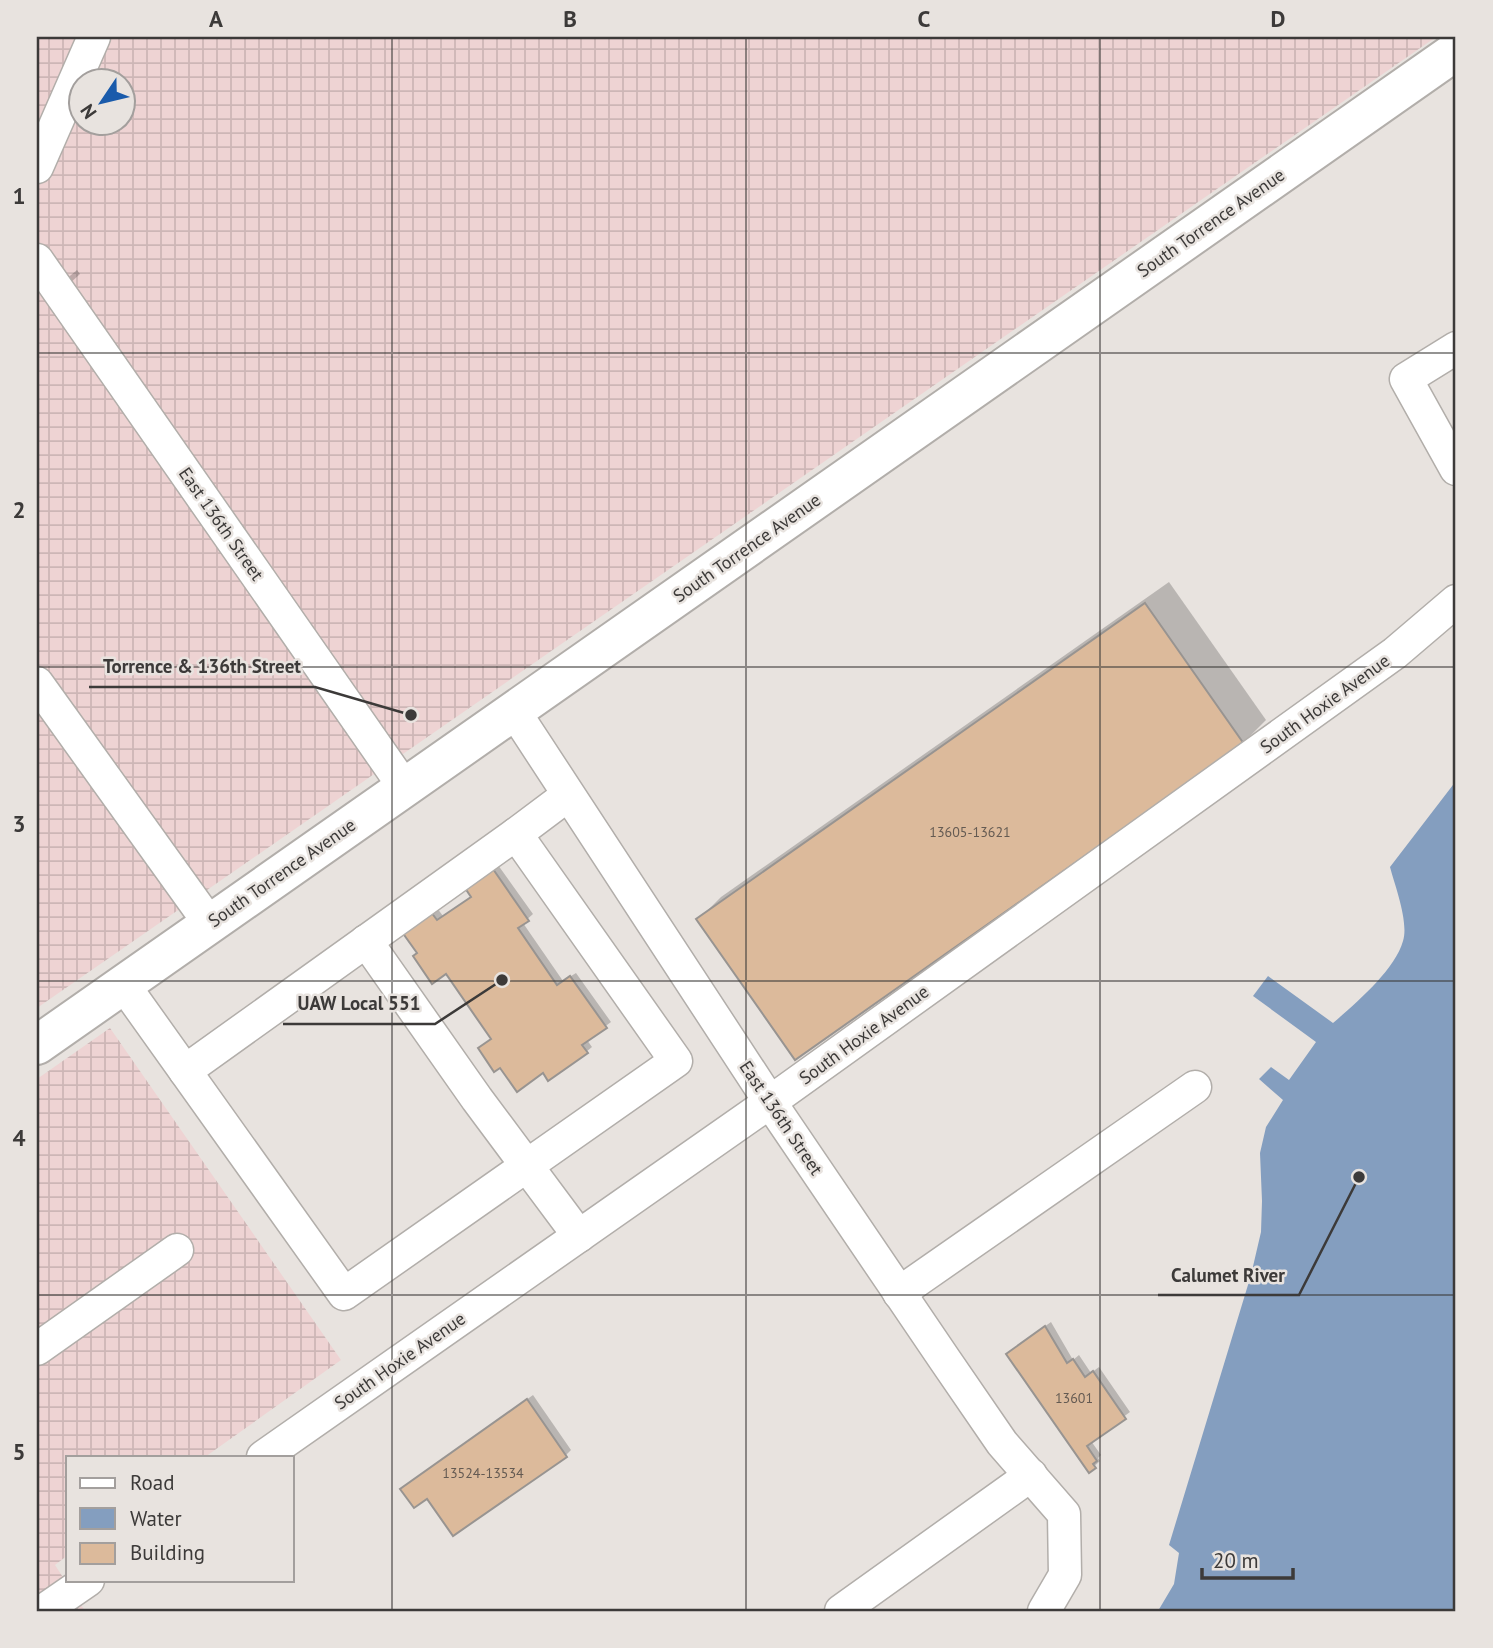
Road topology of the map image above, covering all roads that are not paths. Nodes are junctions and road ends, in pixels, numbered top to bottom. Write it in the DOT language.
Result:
graph roads {
  1 [pos="94,37"];
  2 [pos="1456,51"];
  3 [pos="37,167"];
  4 [pos="37,260"];
  5 [pos="1456,348"];
  6 [pos="1456,469"];
  7 [pos="1456,601"];
  8 [pos="37,682"];
  9 [pos="514,711"];
  10 [pos="405,788"];
  11 [pos="568,795"];
  12 [pos="516,834"];
  13 [pos="210,924"];
  14 [pos="366,941"];
  15 [pos="123,984"];
  16 [pos="37,1045"];
  17 [pos="185,1071"];
  18 [pos="1195,1087"];
  19 [pos="770,1102"];
  20 [pos="527,1167"];
  21 [pos="579,1236"];
  22 [pos="177,1250"];
  23 [pos="899,1293"];
  24 [pos="37,1349"];
  25 [pos="264,1456"];
  26 [pos="1031,1475"];
  27 [pos="85,1582"];
  28 [pos="49,1609"];
  29 [pos="841,1611"];
  30 [pos="1044,1611"];
  1 -- 3 [label="lane"];
  2 -- 9 [label="main road, South Torrence Avenue"];
  4 -- 10 [label="lane, East 136th Street"];
  5 -- 6 [label="lane"];
  7 -- 19 [label="lane, South Hoxie Avenue"];
  8 -- 13 [label="lane"];
  9 -- 10 [label="main road, South Torrence Avenue"];
  9 -- 11 [label="lane, East 136th Street"];
  10 -- 13 [label="main road, South Torrence Avenue"];
  11 -- 12 [label="lane"];
  11 -- 19 [label="lane, East 136th Street"];
  12 -- 14 [label="lane"];
  12 -- 20 [label="lane"];
  13 -- 15 [label="main road, South Torrence Avenue"];
  14 -- 17 [label="lane"];
  14 -- 20 [label="lane"];
  15 -- 16 [label="main road, South Torrence Avenue"];
  15 -- 17 [label="lane"];
  17 -- 20 [label="lane"];
  18 -- 23 [label="lane"];
  19 -- 21 [label="lane, South Hoxie Avenue"];
  19 -- 23 [label="lane, East 136th Street"];
  20 -- 21 [label="lane"];
  21 -- 25 [label="lane, South Hoxie Avenue"];
  22 -- 24 [label="lane"];
  23 -- 26 [label="lane, East 136th Street"];
  26 -- 29 [label="lane"];
  26 -- 30 [label="lane, East 136th Street"];
  27 -- 28 [label="lane"];
}
